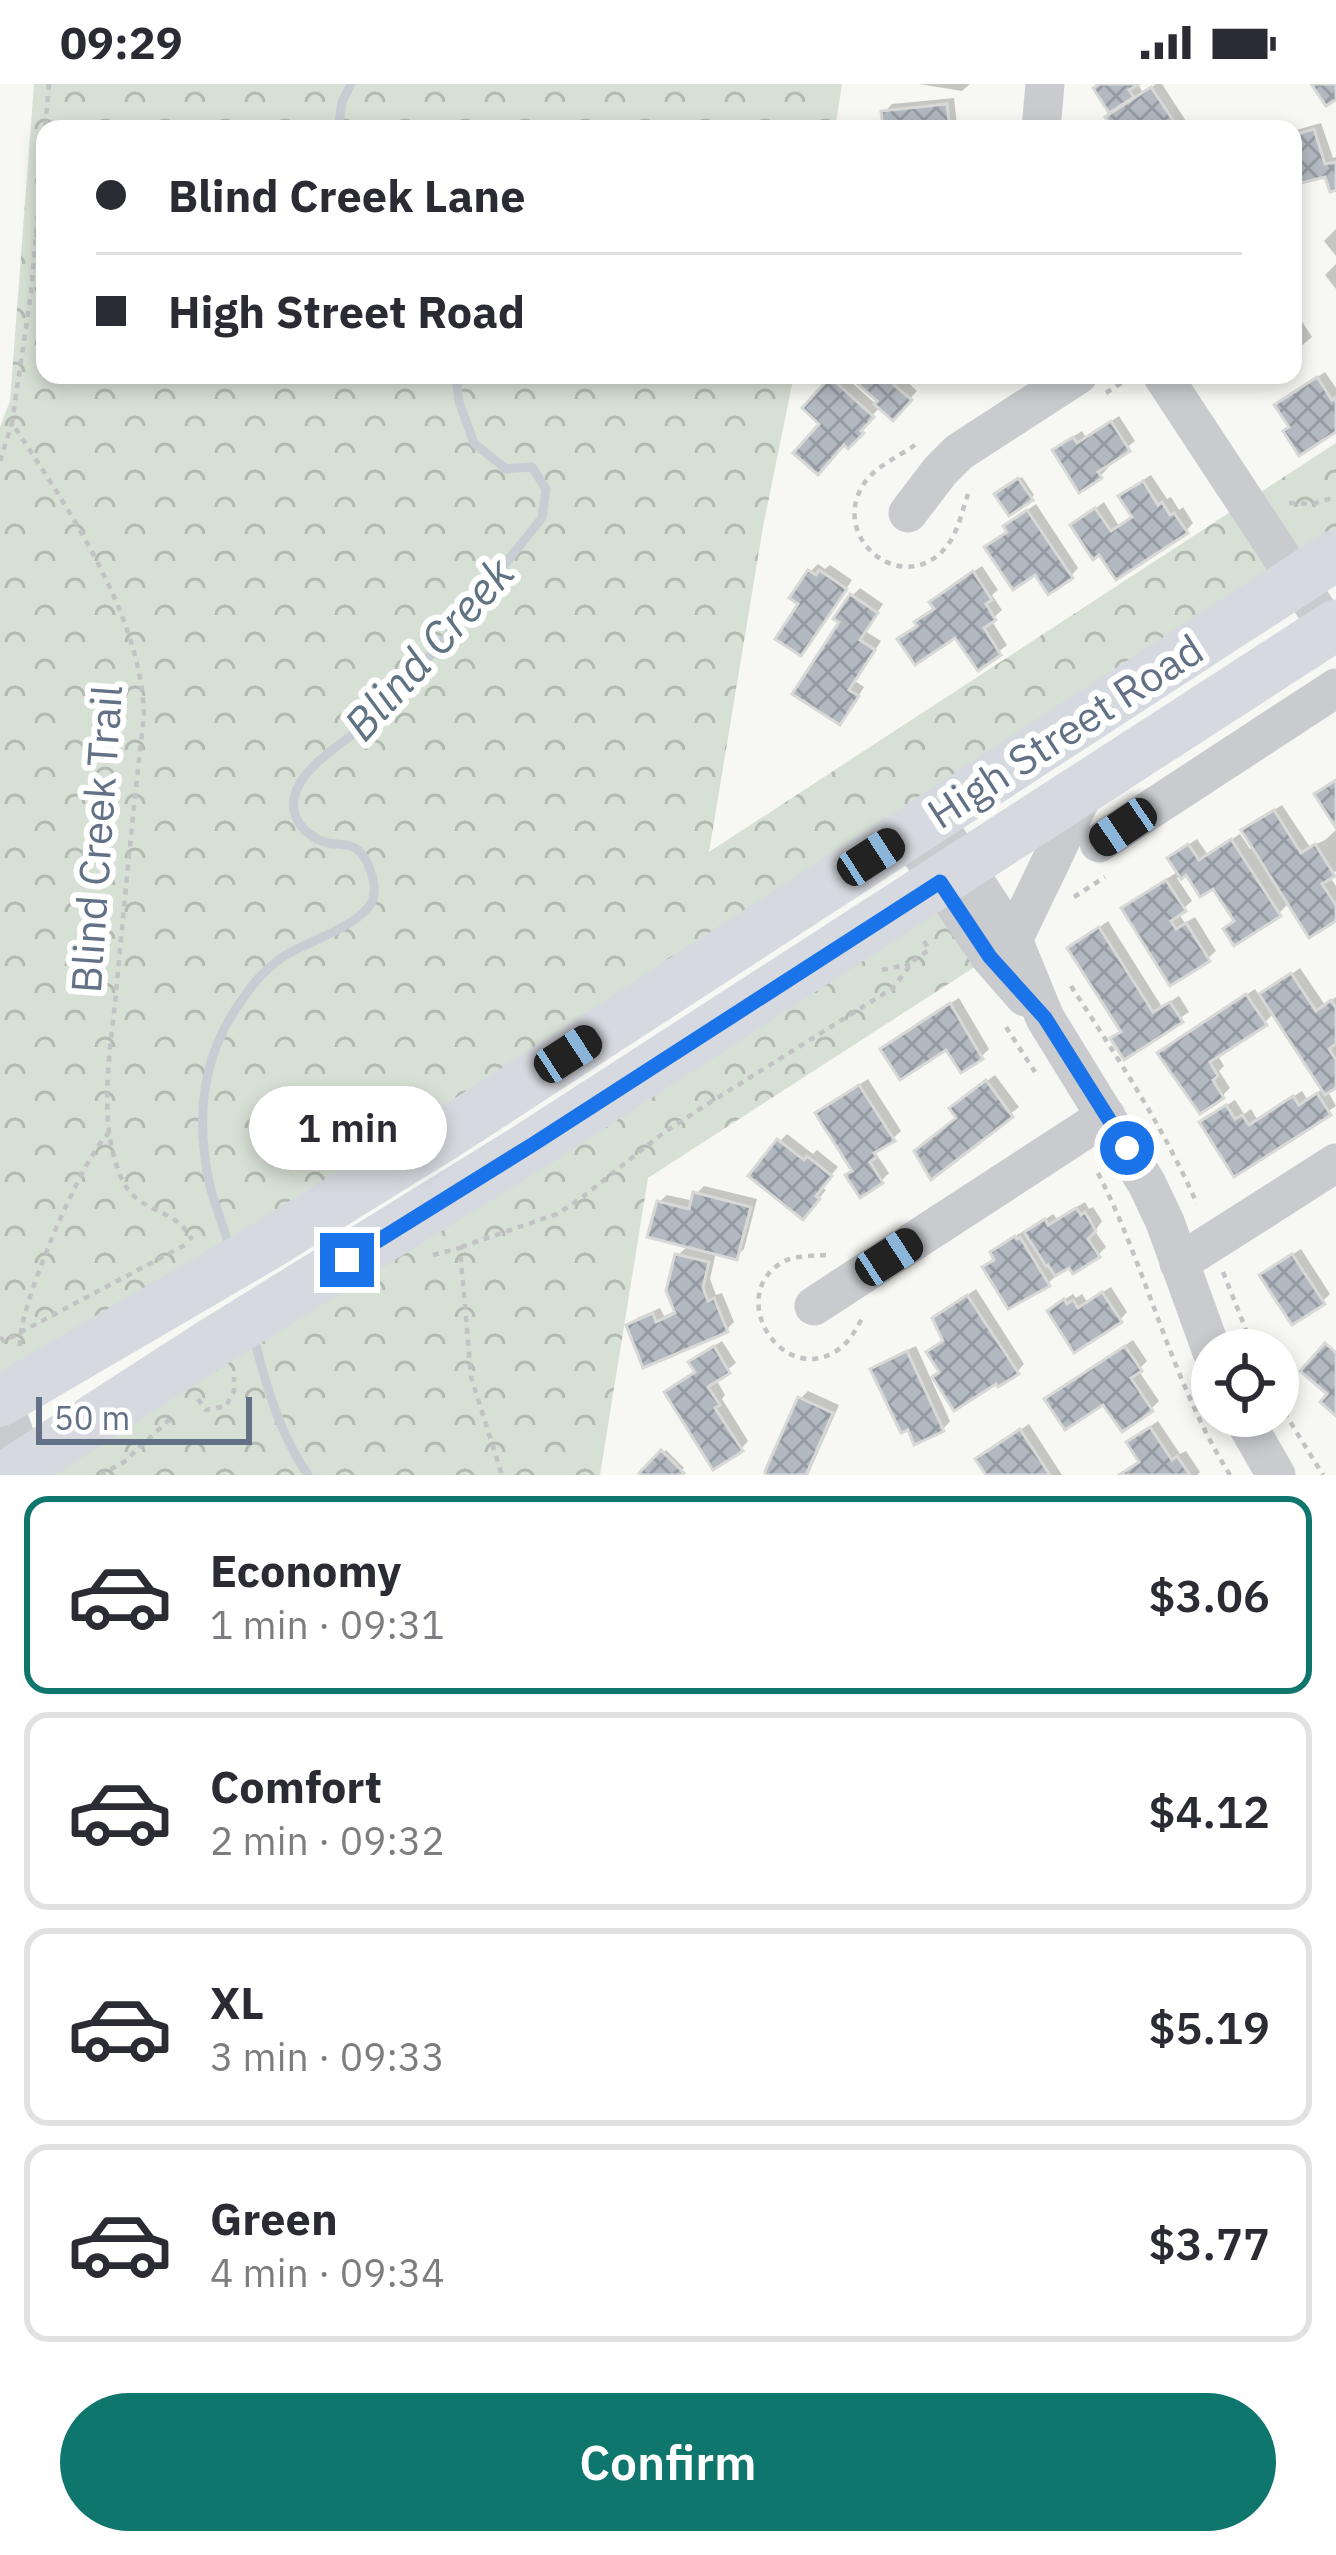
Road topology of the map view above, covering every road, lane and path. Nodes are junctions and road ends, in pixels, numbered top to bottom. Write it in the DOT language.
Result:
graph roads {
  1 [pos="49,84"];
  2 [pos="1045,84"];
  3 [pos="46,120"];
  4 [pos="1042,120"];
  5 [pos="36,235"];
  6 [pos="1064,384"];
  7 [pos="1169,384"];
  8 [pos="12,423"];
  9 [pos="0,461"];
  10 [pos="1336,497"];
  11 [pos="1283,501"];
  12 [pos="908,513"];
  13 [pos="1316,567"];
  14 [pos="1332,627"];
  15 [pos="1336,688"];
  16 [pos="1088,786"];
  17 [pos="1148,811"];
  18 [pos="921,825"];
  19 [pos="1099,843"];
  20 [pos="953,874"];
  21 [pos="920,934"];
  22 [pos="1012,940"];
  23 [pos="929,950"];
  24 [pos="940,950"];
  25 [pos="1068,980"];
  26 [pos="1000,1018"];
  27 [pos="1045,1018"];
  28 [pos="1038,1077"];
  29 [pos="1106,1116"];
  30 [pos="109,1133"];
  31 [pos="1091,1160"];
  32 [pos="1336,1163"];
  33 [pos="1202,1216"];
  34 [pos="190,1234"];
  35 [pos="460,1248"];
  36 [pos="425,1257"];
  37 [pos="1179,1262"];
  38 [pos="184,1268"];
  39 [pos="1222,1269"];
  40 [pos="814,1306"];
  41 [pos="1204,1329"];
  42 [pos="1246,1329"];
  43 [pos="19,1333"];
  44 [pos="1,1341"];
  45 [pos="177,1413"];
  46 [pos="8,1419"];
  47 [pos="1299,1436"];
  48 [pos="1254,1437"];
  49 [pos="1227,1474"];
  50 [pos="100,1475"];
  51 [pos="502,1475"];
  52 [pos="1276,1475"];
  53 [pos="1323,1475"];
  1 -- 3 [label="path"];
  2 -- 4 [label="street"];
  5 -- 8 [label="path"];
  6 -- 12 [label="street"];
  7 -- 13 [label="street"];
  8 -- 9 [label="path"];
  8 -- 30 [label="path, Blind Creek Trail"];
  10 -- 11 [label="path"];
  13 -- 14 [label="street"];
  13 -- 18 [label="main road, High Street Road"];
  14 -- 16 [label="main road, High Street Road"];
  15 -- 17 [label="street"];
  16 -- 17 [label="street, High Street Road"];
  16 -- 20 [label="main road, High Street Road"];
  16 -- 22 [label="street"];
  17 -- 19 [label="street"];
  18 -- 20 [label="street"];
  18 -- 38 [label="main road, High Street Road"];
  20 -- 22 [label="street"];
  20 -- 27 [label="street"];
  20 -- 46 [label="main road, High Street Road"];
  21 -- 23 [label="path"];
  22 -- 27 [label="street"];
  23 -- 24 [label="path"];
  23 -- 35 [label="path"];
  25 -- 33 [label="path"];
  26 -- 28 [label="path"];
  27 -- 29 [label="street"];
  29 -- 37 [label="street"];
  29 -- 40 [label="street"];
  30 -- 34 [label="path, Blind Creek Trail"];
  30 -- 43 [label="path"];
  31 -- 49 [label="path"];
  32 -- 37 [label="street"];
  35 -- 36 [label="path"];
  35 -- 51 [label="path"];
  37 -- 41 [label="street"];
  38 -- 43 [label="path"];
  38 -- 46 [label="main road, High Street Road"];
  39 -- 42 [label="path"];
  43 -- 44 [label="path"];
  43 -- 46 [label="path"];
  45 -- 50 [label="path"];
  47 -- 53 [label="path"];
  48 -- 52 [label="street"];
}
